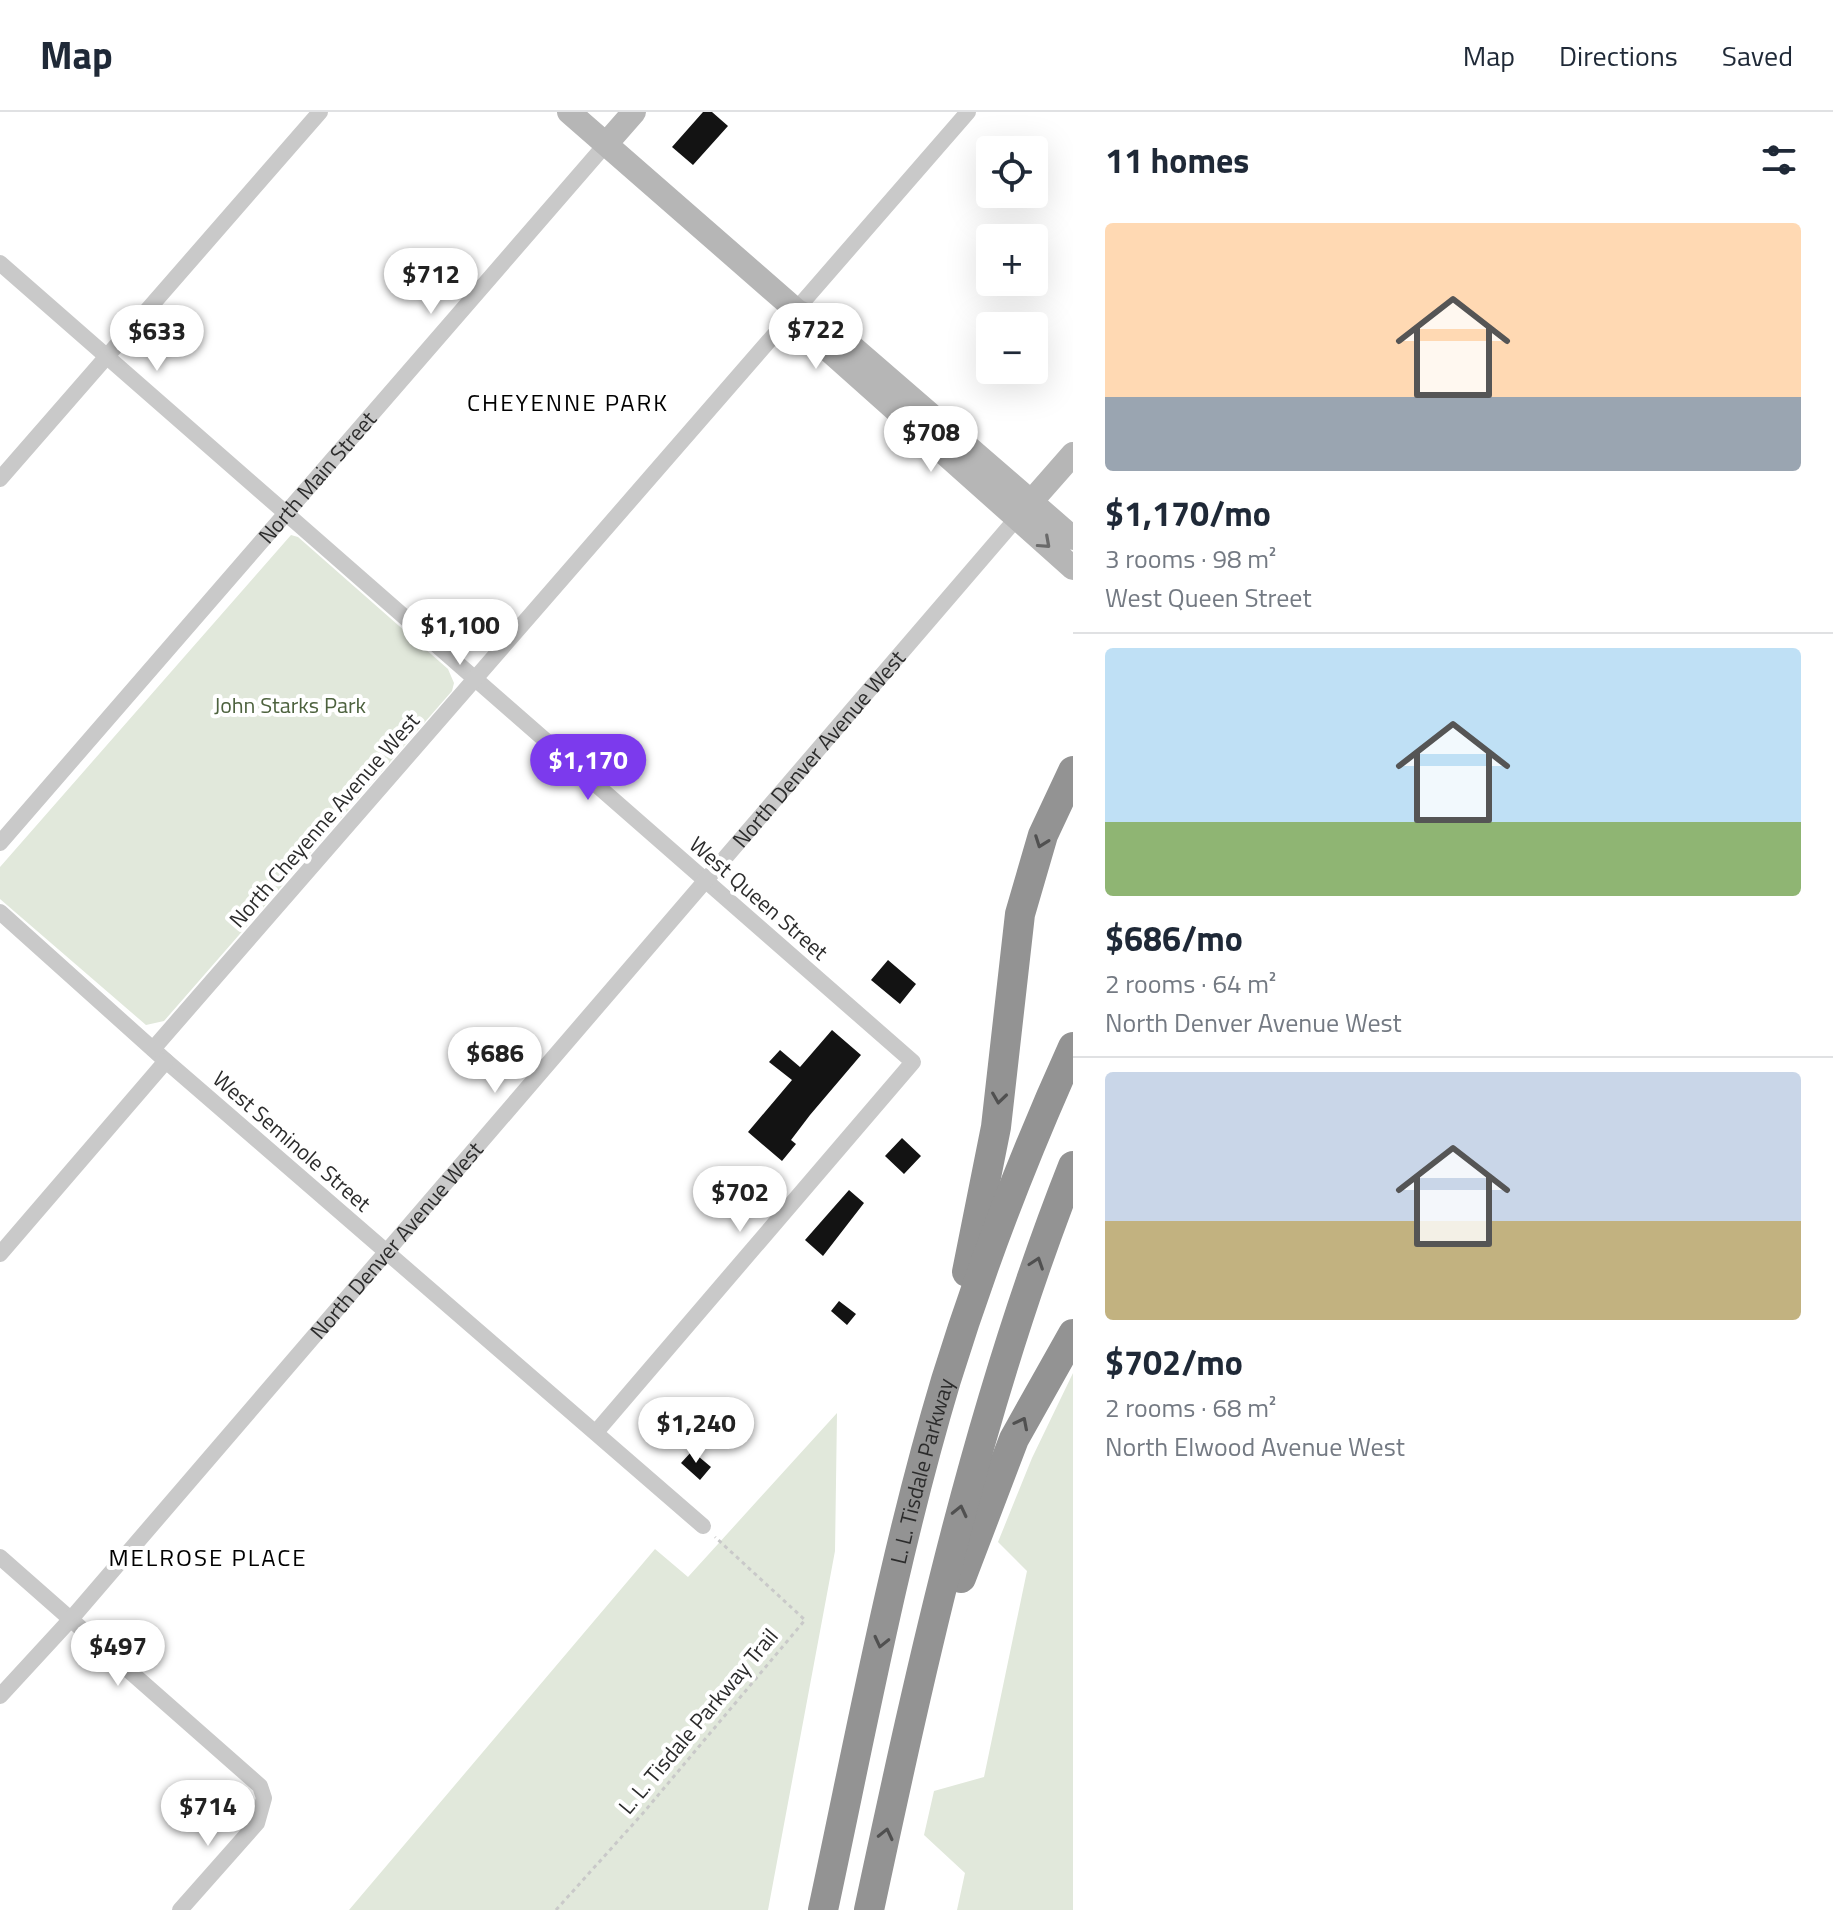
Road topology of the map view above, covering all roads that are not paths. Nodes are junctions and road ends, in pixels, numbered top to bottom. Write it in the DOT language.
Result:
graph roads {
  1 [pos="320,112"];
  2 [pos="569,112"];
  3 [pos="634,112"];
  4 [pos="968,112"];
  5 [pos="606,144"];
  6 [pos="0,263"];
  7 [pos="797,311"];
  8 [pos="107,357"];
  9 [pos="1073,454"];
  10 [pos="0,479"];
  11 [pos="1024,510"];
  12 [pos="287,513"];
  13 [pos="1073,538"];
  14 [pos="1073,568"];
  15 [pos="477,677"];
  16 [pos="1073,771"];
  17 [pos="0,843"];
  18 [pos="706,880"];
  19 [pos="0,912"];
  20 [pos="1073,1047"];
  21 [pos="153,1049"];
  22 [pos="166,1061"];
  23 [pos="1073,1166"];
  24 [pos="386,1252"];
  25 [pos="0,1254"];
  26 [pos="1073,1334"];
  27 [pos="947,1380"];
  28 [pos="597,1431"];
  29 [pos="703,1526"];
  30 [pos="0,1557"];
  31 [pos="71,1619"];
  32 [pos="0,1696"];
  33 [pos="918,1696"];
  34 [pos="180,1910"];
  35 [pos="823,1910"];
  36 [pos="869,1910"];
  1 -- 8 [label="street"];
  2 -- 5 [label="street"];
  3 -- 5 [label="street, North Main Street"];
  4 -- 7 [label="street, North Cheyenne Avenue West"];
  5 -- 7 [label="street"];
  5 -- 12 [label="street, North Main Street"];
  6 -- 8 [label="street, West Queen Street"];
  7 -- 11 [label="street"];
  7 -- 15 [label="street, North Cheyenne Avenue West"];
  8 -- 10 [label="street"];
  8 -- 12 [label="street, West Queen Street"];
  9 -- 11 [label="street, North Denver Avenue West"];
  11 -- 13 [label="street"];
  11 -- 14 [label="street, one-way"];
  11 -- 18 [label="street, North Denver Avenue West"];
  12 -- 15 [label="street, West Queen Street"];
  12 -- 17 [label="street, North Main Street"];
  15 -- 18 [label="street, West Queen Street"];
  15 -- 21 [label="street, North Cheyenne Avenue West"];
  16 -- 27 [label="highway, one-way"];
  18 -- 24 [label="street, North Denver Avenue West"];
  18 -- 28 [label="street, West Queen Street"];
  19 -- 21 [label="street, West Seminole Street"];
  20 -- 27 [label="highway, L. L. Tisdale Parkway"];
  21 -- 22 [label="street, West Seminole Street"];
  22 -- 24 [label="street, West Seminole Street"];
  22 -- 25 [label="street"];
  33 -- 23 [label="highway, L. L. Tisdale Parkway, one-way"];
  24 -- 28 [label="street, West Seminole Street"];
  24 -- 31 [label="street, North Denver Avenue West"];
  33 -- 26 [label="highway, one-way"];
  27 -- 35 [label="highway, L. L. Tisdale Parkway, one-way"];
  28 -- 29 [label="street, West Seminole Street"];
  30 -- 31 [label="street"];
  31 -- 32 [label="street, North Denver Avenue West"];
  31 -- 34 [label="street"];
  36 -- 33 [label="highway, L. L. Tisdale Parkway, one-way"];
}
